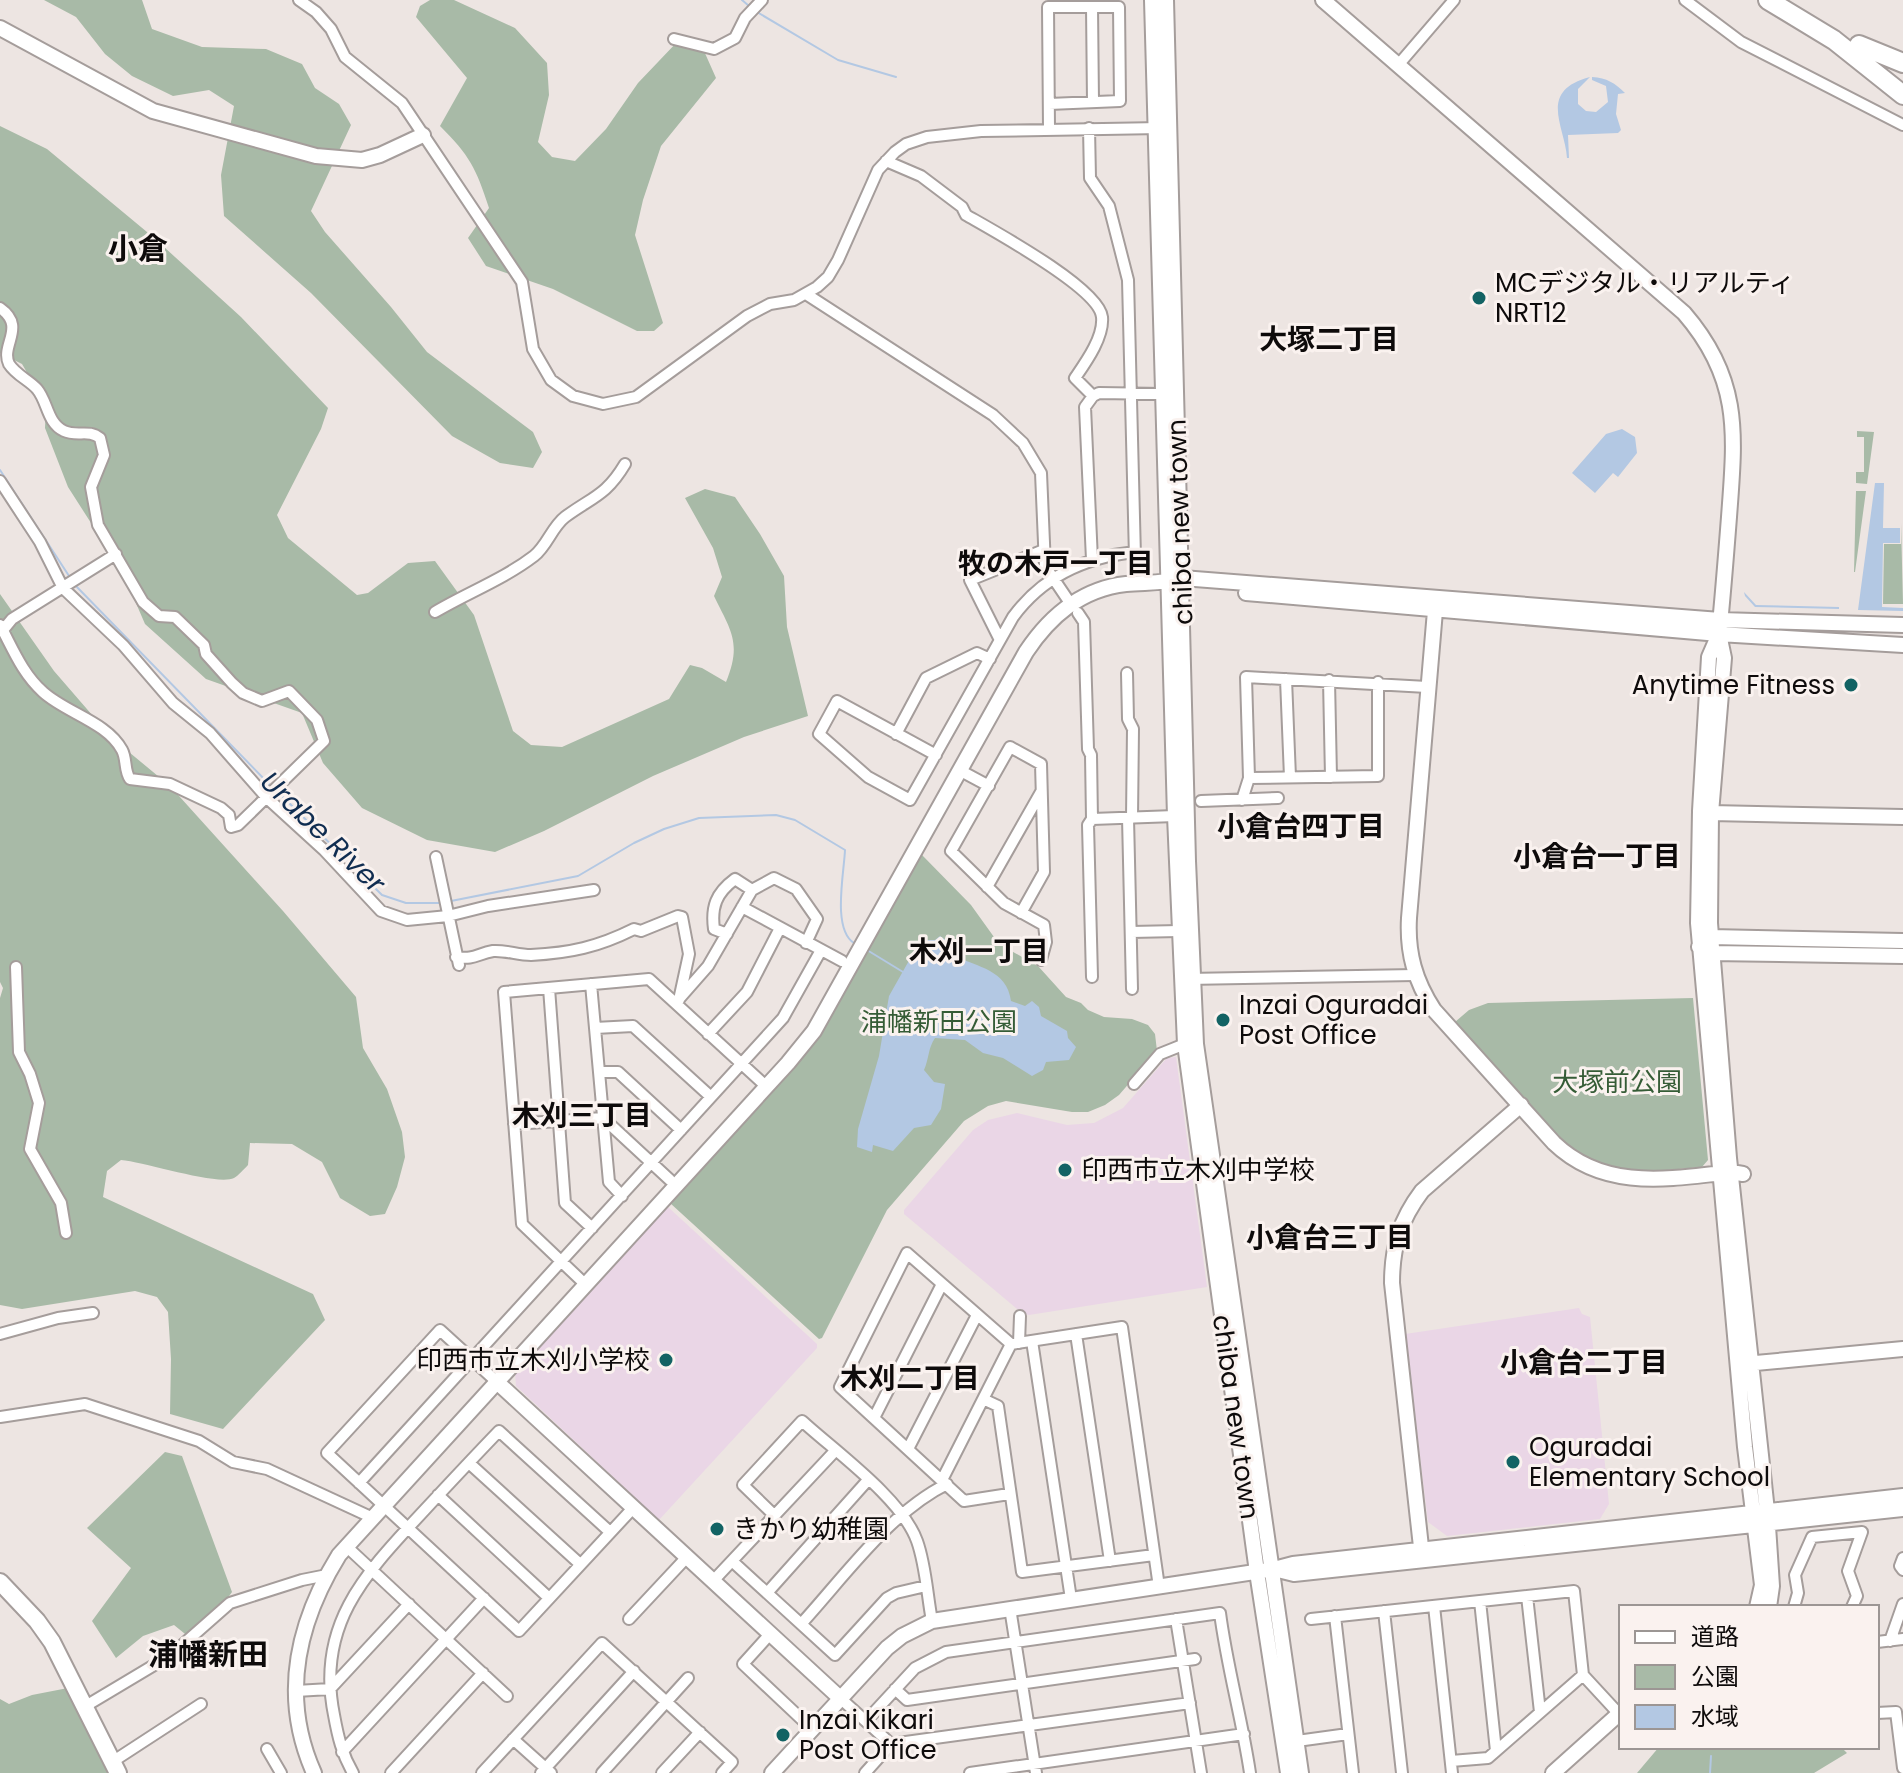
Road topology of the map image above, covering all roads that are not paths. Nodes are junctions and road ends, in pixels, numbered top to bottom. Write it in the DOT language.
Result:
graph roads {
  1 [pos="299,0"];
  2 [pos="762,0"];
  3 [pos="1152,0"];
  4 [pos="1166,0"];
  5 [pos="1323,0"];
  6 [pos="1454,0"];
  7 [pos="1685,0"];
  8 [pos="1768,0"];
  9 [pos="1779,0"];
  10 [pos="1092,7"];
  11 [pos="0,28"];
  12 [pos="674,39"];
  13 [pos="1859,45"];
  14 [pos="1399,64"];
  15 [pos="1903,65"];
  16 [pos="1903,95"];
  17 [pos="1093,102"];
  18 [pos="1049,104"];
  19 [pos="1903,125"];
  20 [pos="1049,128"];
  21 [pos="1089,128"];
  22 [pos="1162,128"];
  23 [pos="423,135"];
  24 [pos="886,161"];
  25 [pos="806,294"];
  26 [pos="0,308"];
  27 [pos="1130,394"];
  28 [pos="1163,394"];
  29 [pos="1093,396"];
  30 [pos="625,464"];
  31 [pos="0,481"];
  32 [pos="1044,550"];
  33 [pos="116,554"];
  34 [pos="1092,560"];
  35 [pos="1054,578"];
  36 [pos="1178,582"];
  37 [pos="63,588"];
  38 [pos="1436,604"];
  39 [pos="1074,608"];
  40 [pos="435,612"];
  41 [pos="1903,625"];
  42 [pos="1719,627"];
  43 [pos="2,628"];
  44 [pos="1000,640"];
  45 [pos="1903,645"];
  46 [pos="990,659"];
  47 [pos="1127,673"];
  48 [pos="1286,679"];
  49 [pos="1329,680"];
  50 [pos="1378,682"];
  51 [pos="1427,687"];
  52 [pos="896,734"];
  53 [pos="936,755"];
  54 [pos="961,771"];
  55 [pos="1290,777"];
  56 [pos="1331,777"];
  57 [pos="1249,778"];
  58 [pos="989,786"];
  59 [pos="1042,790"];
  60 [pos="267,798"];
  61 [pos="1278,798"];
  62 [pos="1242,800"];
  63 [pos="1201,801"];
  64 [pos="1711,813"];
  65 [pos="1175,816"];
  66 [pos="1903,817"];
  67 [pos="1130,818"];
  68 [pos="1092,819"];
  69 [pos="436,857"];
  70 [pos="987,887"];
  71 [pos="594,890"];
  72 [pos="752,890"];
  73 [pos="742,907"];
  74 [pos="1021,913"];
  75 [pos="448,916"];
  76 [pos="780,928"];
  77 [pos="1179,931"];
  78 [pos="1131,932"];
  79 [pos="727,934"];
  80 [pos="1903,941"];
  81 [pos="806,943"];
  82 [pos="1707,946"];
  83 [pos="820,952"];
  84 [pos="1903,956"];
  85 [pos="1041,960"];
  86 [pos="842,961"];
  87 [pos="16,967"];
  88 [pos="1415,975"];
  89 [pos="1092,977"];
  90 [pos="1186,979"];
  91 [pos="591,984"];
  92 [pos="549,988"];
  93 [pos="1132,989"];
  94 [pos="677,1002"];
  95 [pos="595,1028"];
  96 [pos="708,1034"];
  97 [pos="1185,1045"];
  98 [pos="741,1064"];
  99 [pos="599,1072"];
  100 [pos="1134,1084"];
  101 [pos="767,1087"];
  102 [pos="711,1097"];
  103 [pos="1521,1105"];
  104 [pos="603,1118"];
  105 [pos="559,1121"];
  106 [pos="514,1124"];
  107 [pos="681,1130"];
  108 [pos="652,1162"];
  109 [pos="1734,1171"];
  110 [pos="670,1180"];
  111 [pos="622,1196"];
  112 [pos="592,1228"];
  113 [pos="66,1233"];
  114 [pos="562,1261"];
  115 [pos="942,1284"];
  116 [pos="586,1285"];
  117 [pos="1226,1301"];
  118 [pos="93,1313"];
  119 [pos="977,1315"];
  120 [pos="1020,1316"];
  121 [pos="0,1334"];
  122 [pos="1076,1334"];
  123 [pos="1032,1341"];
  124 [pos="1015,1344"];
  125 [pos="1903,1349"];
  126 [pos="472,1359"];
  127 [pos="1744,1365"];
  128 [pos="497,1382"];
  129 [pos="983,1399"];
  130 [pos="0,1417"];
  131 [pos="874,1418"];
  132 [pos="908,1449"];
  133 [pos="835,1451"];
  134 [pos="469,1463"];
  135 [pos="868,1480"];
  136 [pos="944,1482"];
  137 [pos="359,1483"];
  138 [pos="1009,1494"];
  139 [pos="438,1495"];
  140 [pos="1903,1496"];
  141 [pos="384,1506"];
  142 [pos="634,1507"];
  143 [pos="1903,1509"];
  144 [pos="902,1513"];
  145 [pos="1861,1513"];
  146 [pos="774,1515"];
  147 [pos="1761,1517"];
  148 [pos="373,1518"];
  149 [pos="408,1528"];
  150 [pos="610,1532"];
  151 [pos="1862,1532"];
  152 [pos="346,1546"];
  153 [pos="1154,1555"];
  154 [pos="1422,1555"];
  155 [pos="687,1557"];
  156 [pos="1903,1558"];
  157 [pos="732,1561"];
  158 [pos="1110,1561"];
  159 [pos="580,1564"];
  160 [pos="1065,1567"];
  161 [pos="371,1568"];
  162 [pos="1274,1569"];
  163 [pos="1903,1570"];
  164 [pos="1257,1572"];
  165 [pos="327,1575"];
  166 [pos="713,1581"];
  167 [pos="0,1582"];
  168 [pos="926,1586"];
  169 [pos="1159,1587"];
  170 [pos="767,1593"];
  171 [pos="1527,1596"];
  172 [pos="484,1598"];
  173 [pos="549,1598"];
  174 [pos="1071,1599"];
  175 [pos="1480,1601"];
  176 [pos="409,1604"];
  177 [pos="1903,1604"];
  178 [pos="1757,1605"];
  179 [pos="1769,1605"];
  180 [pos="1795,1605"];
  181 [pos="1853,1605"];
  182 [pos="1434,1606"];
  183 [pos="1010,1608"];
  184 [pos="1384,1611"];
  185 [pos="1335,1616"];
  186 [pos="629,1619"];
  187 [pos="1176,1619"];
  188 [pos="1311,1619"];
  189 [pos="932,1621"];
  190 [pos="801,1624"];
  191 [pos="771,1633"];
  192 [pos="447,1639"];
  193 [pos="1903,1639"];
  194 [pos="1890,1641"];
  195 [pos="1016,1642"];
  196 [pos="1879,1642"];
  197 [pos="1195,1659"];
  198 [pos="1183,1661"];
  199 [pos="634,1671"];
  200 [pos="483,1673"];
  201 [pos="1583,1675"];
  202 [pos="688,1678"];
  203 [pos="1022,1683"];
  204 [pos="330,1689"];
  205 [pos="895,1689"];
  206 [pos="296,1691"];
  207 [pos="507,1696"];
  208 [pos="840,1698"];
  209 [pos="667,1701"];
  210 [pos="1190,1703"];
  211 [pos="201,1704"];
  212 [pos="84,1707"];
  213 [pos="1900,1711"];
  214 [pos="1540,1712"];
  215 [pos="1619,1712"];
  216 [pos="1879,1713"];
  217 [pos="1619,1714"];
  218 [pos="866,1721"];
  219 [pos="1028,1725"];
  220 [pos="812,1729"];
  221 [pos="700,1732"];
  222 [pos="1244,1734"];
  223 [pos="1348,1734"];
  224 [pos="513,1739"];
  225 [pos="1196,1741"];
  226 [pos="1297,1741"];
  227 [pos="891,1744"];
  228 [pos="267,1749"];
  229 [pos="1496,1751"];
  230 [pos="342,1752"];
  231 [pos="778,1766"];
  232 [pos="1452,1767"];
  233 [pos="115,1768"];
  234 [pos="1035,1768"];
  235 [pos="1903,1768"];
  236 [pos="546,1771"];
  237 [pos="281,1773"];
  238 [pos="314,1773"];
  239 [pos="353,1773"];
  240 [pos="391,1773"];
  241 [pos="482,1773"];
  242 [pos="602,1773"];
  243 [pos="662,1773"];
  244 [pos="722,1773"];
  245 [pos="865,1773"];
  246 [pos="970,1773"];
  247 [pos="1201,1773"];
  248 [pos="1250,1773"];
  249 [pos="1288,1773"];
  250 [pos="1301,1773"];
  251 [pos="1353,1773"];
  252 [pos="1402,1773"];
  253 [pos="1553,1773"];
  1 -- 23 [label="street"];
  2 -- 12 [label="street"];
  3 -- 22 [label="street, chiba new town"];
  4 -- 22 [label="street, chiba new town"];
  5 -- 14 [label="street"];
  6 -- 14 [label="street"];
  7 -- 19 [label="street"];
  8 -- 16 [label="highway"];
  9 -- 13 [label="main road"];
  10 -- 17 [label="street"];
  10 -- 17 [label="street"];
  10 -- 18 [label="street"];
  11 -- 23 [label="street"];
  13 -- 15 [label="highway"];
  14 -- 42 [label="street"];
  17 -- 18 [label="street"];
  18 -- 20 [label="street"];
  20 -- 21 [label="street"];
  20 -- 24 [label="street"];
  21 -- 22 [label="street"];
  21 -- 27 [label="street"];
  22 -- 28 [label="street, chiba new town"];
  22 -- 36 [label="street, chiba new town"];
  23 -- 25 [label="street"];
  24 -- 25 [label="street"];
  24 -- 29 [label="street"];
  25 -- 32 [label="street"];
  26 -- 33 [label="street"];
  27 -- 28 [label="street"];
  27 -- 29 [label="street"];
  27 -- 34 [label="street"];
  28 -- 36 [label="street, chiba new town"];
  29 -- 34 [label="street"];
  30 -- 40 [label="street"];
  31 -- 37 [label="street"];
  32 -- 35 [label="street"];
  32 -- 44 [label="street"];
  33 -- 37 [label="street"];
  33 -- 60 [label="street"];
  34 -- 35 [label="street"];
  35 -- 39 [label="street"];
  35 -- 44 [label="street"];
  36 -- 38 [label="street"];
  36 -- 39 [label="street"];
  36 -- 65 [label="street, chiba new town"];
  36 -- 90 [label="street, chiba new town"];
  37 -- 43 [label="street"];
  37 -- 60 [label="street"];
  38 -- 42 [label="street"];
  38 -- 51 [label="street"];
  39 -- 54 [label="street"];
  39 -- 68 [label="street"];
  41 -- 42 [label="street"];
  42 -- 45 [label="street"];
  42 -- 64 [label="street"];
  42 -- 82 [label="street"];
  43 -- 60 [label="street"];
  44 -- 46 [label="street"];
  46 -- 52 [label="street"];
  46 -- 53 [label="street"];
  47 -- 67 [label="street"];
  48 -- 49 [label="street"];
  48 -- 55 [label="street"];
  48 -- 57 [label="street"];
  49 -- 50 [label="street"];
  49 -- 56 [label="street"];
  50 -- 51 [label="street"];
  50 -- 56 [label="street"];
  51 -- 88 [label="street"];
  52 -- 53 [label="street"];
  52 -- 53 [label="street"];
  54 -- 58 [label="street"];
  54 -- 101 [label="street"];
  55 -- 56 [label="street"];
  55 -- 57 [label="street"];
  57 -- 62 [label="street"];
  58 -- 59 [label="street"];
  58 -- 70 [label="street"];
  59 -- 70 [label="street"];
  59 -- 74 [label="street"];
  60 -- 75 [label="street"];
  61 -- 62 [label="street"];
  62 -- 63 [label="street"];
  64 -- 66 [label="street"];
  64 -- 82 [label="street"];
  65 -- 67 [label="street"];
  65 -- 77 [label="street, chiba new town"];
  67 -- 68 [label="street"];
  67 -- 78 [label="street"];
  68 -- 89 [label="street"];
  69 -- 75 [label="street"];
  70 -- 74 [label="street"];
  71 -- 75 [label="street"];
  72 -- 73 [label="street"];
  72 -- 79 [label="street"];
  72 -- 81 [label="street"];
  73 -- 76 [label="street"];
  73 -- 79 [label="street"];
  74 -- 85 [label="street"];
  75 -- 94 [label="street"];
  76 -- 81 [label="street"];
  76 -- 96 [label="street"];
  77 -- 78 [label="street"];
  77 -- 90 [label="street, chiba new town"];
  78 -- 93 [label="street"];
  79 -- 94 [label="street"];
  80 -- 82 [label="street"];
  81 -- 83 [label="street"];
  82 -- 84 [label="street"];
  82 -- 109 [label="street"];
  83 -- 86 [label="street"];
  83 -- 98 [label="street"];
  87 -- 113 [label="street"];
  88 -- 90 [label="street"];
  88 -- 103 [label="street"];
  90 -- 97 [label="street, chiba new town"];
  91 -- 92 [label="street"];
  91 -- 94 [label="street"];
  91 -- 95 [label="street"];
  92 -- 105 [label="street"];
  92 -- 106 [label="street"];
  94 -- 96 [label="street"];
  95 -- 99 [label="street"];
  95 -- 102 [label="street"];
  96 -- 98 [label="street"];
  97 -- 100 [label="street"];
  97 -- 117 [label="street, chiba new town"];
  98 -- 101 [label="street"];
  98 -- 102 [label="street"];
  99 -- 104 [label="street"];
  99 -- 107 [label="street"];
  101 -- 116 [label="street"];
  102 -- 107 [label="street"];
  103 -- 109 [label="street"];
  103 -- 154 [label="street"];
  104 -- 105 [label="street"];
  104 -- 108 [label="street"];
  104 -- 111 [label="street"];
  105 -- 106 [label="street"];
  105 -- 112 [label="street"];
  106 -- 114 [label="street"];
  107 -- 108 [label="street"];
  108 -- 110 [label="street"];
  108 -- 111 [label="street"];
  109 -- 127 [label="street"];
  111 -- 112 [label="street"];
  112 -- 114 [label="street"];
  114 -- 116 [label="street"];
  114 -- 126 [label="street"];
  115 -- 119 [label="street"];
  115 -- 131 [label="street"];
  115 -- 131 [label="street"];
  116 -- 128 [label="street"];
  117 -- 162 [label="street, chiba new town"];
  117 -- 164 [label="street, chiba new town"];
  118 -- 121 [label="street"];
  119 -- 124 [label="street"];
  119 -- 132 [label="street"];
  120 -- 124 [label="street"];
  122 -- 123 [label="street"];
  122 -- 153 [label="street"];
  122 -- 158 [label="street"];
  123 -- 124 [label="street"];
  123 -- 160 [label="street"];
  124 -- 129 [label="street"];
  125 -- 127 [label="street"];
  126 -- 128 [label="street"];
  126 -- 137 [label="street"];
  126 -- 137 [label="street"];
  127 -- 147 [label="street"];
  128 -- 141 [label="street"];
  128 -- 142 [label="street"];
  129 -- 136 [label="street"];
  129 -- 138 [label="street"];
  130 -- 148 [label="street"];
  131 -- 132 [label="street"];
  132 -- 136 [label="street"];
  133 -- 135 [label="street"];
  133 -- 146 [label="street"];
  133 -- 146 [label="street"];
  134 -- 139 [label="street"];
  134 -- 150 [label="street"];
  134 -- 159 [label="street"];
  135 -- 144 [label="street"];
  135 -- 170 [label="street"];
  136 -- 138 [label="street"];
  136 -- 144 [label="street"];
  137 -- 141 [label="street"];
  138 -- 160 [label="street"];
  139 -- 149 [label="street"];
  139 -- 173 [label="street"];
  140 -- 147 [label="street"];
  141 -- 148 [label="street"];
  141 -- 149 [label="street"];
  142 -- 150 [label="street"];
  142 -- 155 [label="street"];
  143 -- 145 [label="street"];
  144 -- 168 [label="street"];
  144 -- 190 [label="street"];
  145 -- 147 [label="street"];
  145 -- 151 [label="street"];
  146 -- 157 [label="street"];
  147 -- 154 [label="street"];
  147 -- 178 [label="street"];
  147 -- 179 [label="street"];
  148 -- 152 [label="street"];
  149 -- 161 [label="street"];
  149 -- 172 [label="street"];
  150 -- 159 [label="street"];
  151 -- 180 [label="street"];
  151 -- 181 [label="street"];
  152 -- 161 [label="street"];
  152 -- 165 [label="street"];
  153 -- 158 [label="street"];
  153 -- 169 [label="street"];
  154 -- 162 [label="street"];
  155 -- 166 [label="street"];
  155 -- 186 [label="street"];
  156 -- 163 [label="street"];
  157 -- 166 [label="street"];
  157 -- 170 [label="street"];
  158 -- 160 [label="street"];
  159 -- 173 [label="street"];
  160 -- 174 [label="street"];
  161 -- 176 [label="street"];
  161 -- 204 [label="street"];
  162 -- 164 [label="street"];
  162 -- 226 [label="street, chiba new town"];
  164 -- 169 [label="street"];
  164 -- 249 [label="street, chiba new town"];
  165 -- 206 [label="street"];
  165 -- 212 [label="street"];
  166 -- 191 [label="street"];
  167 -- 212 [label="main road"];
  168 -- 189 [label="street"];
  168 -- 190 [label="street"];
  169 -- 174 [label="street"];
  170 -- 190 [label="street"];
  171 -- 175 [label="street"];
  171 -- 201 [label="street"];
  171 -- 214 [label="street"];
  172 -- 173 [label="street"];
  172 -- 192 [label="street"];
  174 -- 183 [label="street"];
  175 -- 182 [label="street"];
  175 -- 229 [label="street"];
  176 -- 192 [label="street"];
  176 -- 204 [label="street"];
  177 -- 194 [label="street"];
  182 -- 184 [label="street"];
  182 -- 232 [label="street"];
  183 -- 189 [label="street"];
  183 -- 195 [label="street"];
  184 -- 185 [label="street"];
  184 -- 252 [label="street"];
  185 -- 188 [label="street"];
  185 -- 223 [label="street"];
  187 -- 195 [label="street"];
  187 -- 198 [label="street"];
  187 -- 222 [label="street"];
  189 -- 208 [label="street"];
  191 -- 208 [label="street"];
  191 -- 220 [label="street"];
  192 -- 200 [label="street"];
  192 -- 230 [label="street"];
  193 -- 194 [label="street"];
  194 -- 196 [label="street"];
  195 -- 203 [label="street"];
  195 -- 205 [label="street"];
  197 -- 198 [label="street"];
  198 -- 203 [label="street"];
  198 -- 210 [label="street"];
  199 -- 209 [label="street"];
  199 -- 224 [label="street"];
  199 -- 236 [label="street"];
  200 -- 207 [label="street"];
  200 -- 240 [label="street"];
  201 -- 214 [label="street"];
  201 -- 215 [label="street"];
  202 -- 209 [label="street"];
  203 -- 205 [label="street"];
  203 -- 219 [label="street"];
  204 -- 206 [label="street"];
  204 -- 230 [label="street"];
  205 -- 218 [label="street"];
  206 -- 238 [label="street"];
  208 -- 218 [label="street"];
  208 -- 220 [label="street"];
  209 -- 221 [label="street"];
  209 -- 242 [label="street"];
  210 -- 219 [label="street"];
  210 -- 225 [label="street"];
  211 -- 233 [label="street"];
  212 -- 233 [label="main road"];
  213 -- 216 [label="street"];
  213 -- 235 [label="street"];
  214 -- 229 [label="street"];
  217 -- 253 [label="street"];
  218 -- 227 [label="street"];
  219 -- 227 [label="street"];
  219 -- 234 [label="street"];
  220 -- 231 [label="street"];
  221 -- 243 [label="street"];
  221 -- 244 [label="street"];
  222 -- 225 [label="street"];
  222 -- 248 [label="street"];
  223 -- 226 [label="street"];
  223 -- 251 [label="street"];
  224 -- 236 [label="street"];
  224 -- 241 [label="street"];
  225 -- 234 [label="street"];
  225 -- 247 [label="street"];
  226 -- 250 [label="street, chiba new town"];
  227 -- 245 [label="street"];
  228 -- 237 [label="street"];
  229 -- 232 [label="street"];
  230 -- 239 [label="street"];
  234 -- 246 [label="street"];
}
